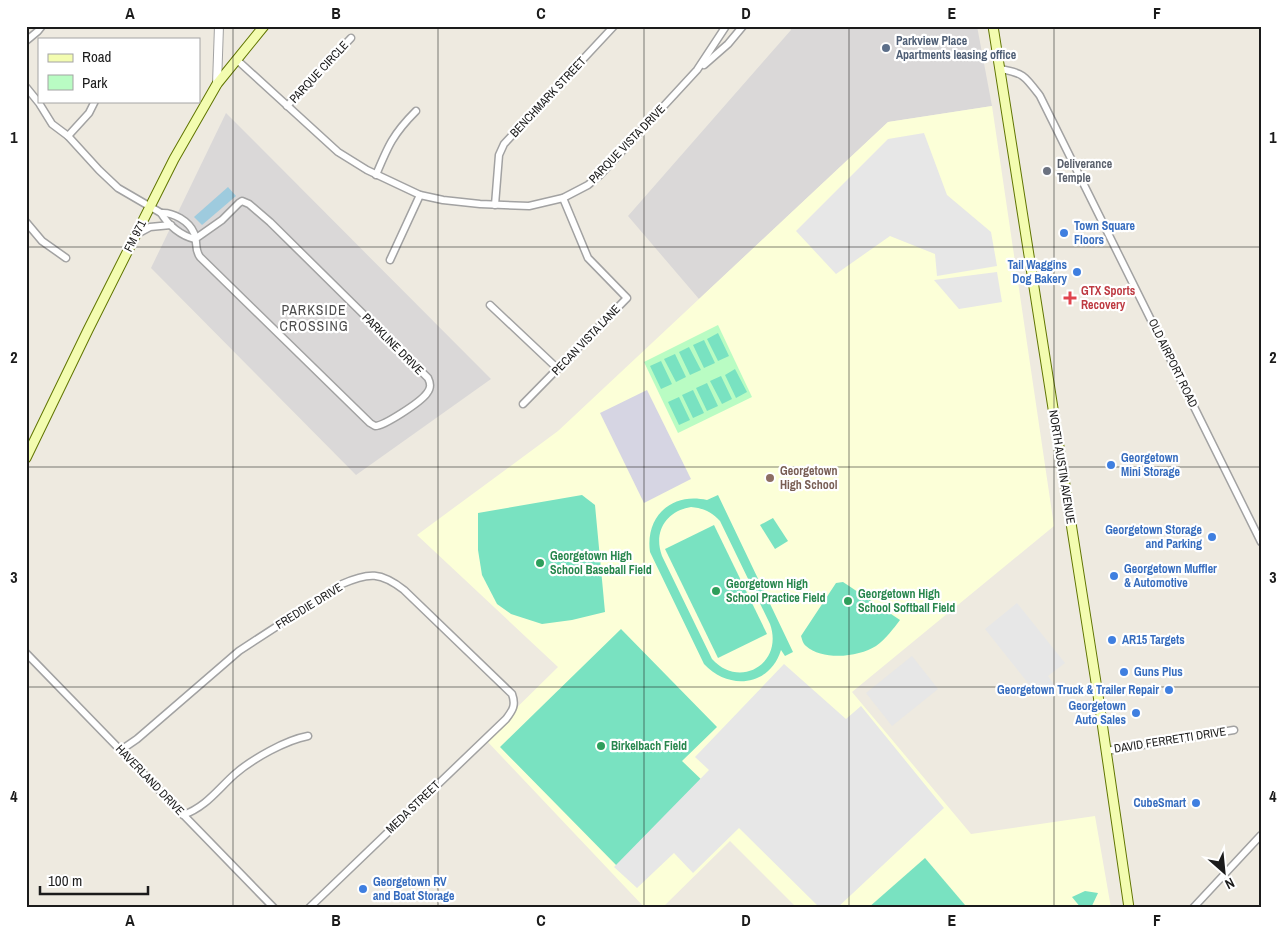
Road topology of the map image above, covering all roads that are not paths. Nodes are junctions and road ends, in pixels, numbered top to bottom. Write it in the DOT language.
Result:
graph roads {
  1 [pos="42,26"];
  2 [pos="219,26"];
  3 [pos="264,26"];
  4 [pos="614,26"];
  5 [pos="726,26"];
  6 [pos="743,26"];
  7 [pos="993,26"];
  8 [pos="351,38"];
  9 [pos="26,41"];
  10 [pos="236,59"];
  11 [pos="1000,69"];
  12 [pos="697,70"];
  13 [pos="217,84"];
  14 [pos="26,87"];
  15 [pos="95,102"];
  16 [pos="287,106"];
  17 [pos="416,111"];
  18 [pos="68,136"];
  19 [pos="376,175"];
  20 [pos="420,195"];
  21 [pos="563,198"];
  22 [pos="495,205"];
  23 [pos="150,206"];
  24 [pos="161,213"];
  25 [pos="26,222"];
  26 [pos="171,226"];
  27 [pos="136,235"];
  28 [pos="195,239"];
  29 [pos="66,258"];
  30 [pos="390,260"];
  31 [pos="490,305"];
  32 [pos="558,369"];
  33 [pos="523,404"];
  34 [pos="26,458"];
  35 [pos="1261,542"];
  36 [pos="26,652"];
  37 [pos="515,705"];
  38 [pos="1234,730"];
  39 [pos="308,736"];
  40 [pos="120,750"];
  41 [pos="1106,751"];
  42 [pos="183,815"];
  43 [pos="1261,835"];
  44 [pos="274,908"];
  45 [pos="308,908"];
  46 [pos="1130,908"];
  47 [pos="1193,908"];
  1 -- 9 [label="street"];
  2 -- 13 [label="street"];
  3 -- 10 [label="main road, FM 971 / FM 971"];
  4 -- 22 [label="street, BENCHMARK STREET"];
  5 -- 12 [label="street, PARQUE VISTA DRIVE"];
  6 -- 12 [label="street, PARQUE VISTA DRIVE"];
  7 -- 11 [label="main road, NORTH AUSTIN AVENUE"];
  8 -- 16 [label="street, PARQUE CIRCLE"];
  10 -- 13 [label="main road, FM 971 / FM 971"];
  10 -- 16 [label="street, PARQUE VISTA DRIVE"];
  11 -- 35 [label="street, OLD AIRPORT ROAD"];
  11 -- 41 [label="main road, NORTH AUSTIN AVENUE"];
  12 -- 21 [label="street, PARQUE VISTA DRIVE"];
  13 -- 23 [label="main road, FM 971 / FM 971"];
  14 -- 18 [label="street, PARKLINE DRIVE"];
  15 -- 18 [label="street"];
  16 -- 19 [label="street, PARQUE VISTA DRIVE"];
  17 -- 19 [label="street"];
  18 -- 23 [label="street, PARKLINE DRIVE"];
  19 -- 20 [label="street, PARQUE VISTA DRIVE"];
  20 -- 22 [label="street, PARQUE VISTA DRIVE"];
  20 -- 30 [label="street"];
  21 -- 22 [label="street, PARQUE VISTA DRIVE"];
  21 -- 32 [label="street, PECAN VISTA LANE"];
  23 -- 24 [label="street, PARKLINE DRIVE"];
  23 -- 27 [label="main road, FM 971 / FM 971"];
  24 -- 26 [label="street, PARKLINE DRIVE"];
  24 -- 28 [label="street, PARKLINE DRIVE"];
  25 -- 29 [label="street"];
  26 -- 27 [label="street"];
  26 -- 28 [label="street, PARKLINE DRIVE"];
  27 -- 34 [label="main road, FM 971 / FM 971"];
  28 -- 28 [label="street, PARKLINE DRIVE"];
  31 -- 32 [label="street"];
  32 -- 33 [label="street, PECAN VISTA LANE"];
  36 -- 40 [label="street, HAVERLAND DRIVE"];
  37 -- 40 [label="street, FREDDIE DRIVE"];
  37 -- 45 [label="street, MEDA STREET"];
  38 -- 41 [label="street, DAVID FERRETTI DRIVE"];
  39 -- 42 [label="street"];
  40 -- 42 [label="street, HAVERLAND DRIVE"];
  41 -- 46 [label="main road, NORTH AUSTIN AVENUE"];
  42 -- 44 [label="street, HAVERLAND DRIVE"];
  43 -- 47 [label="street"];
}
